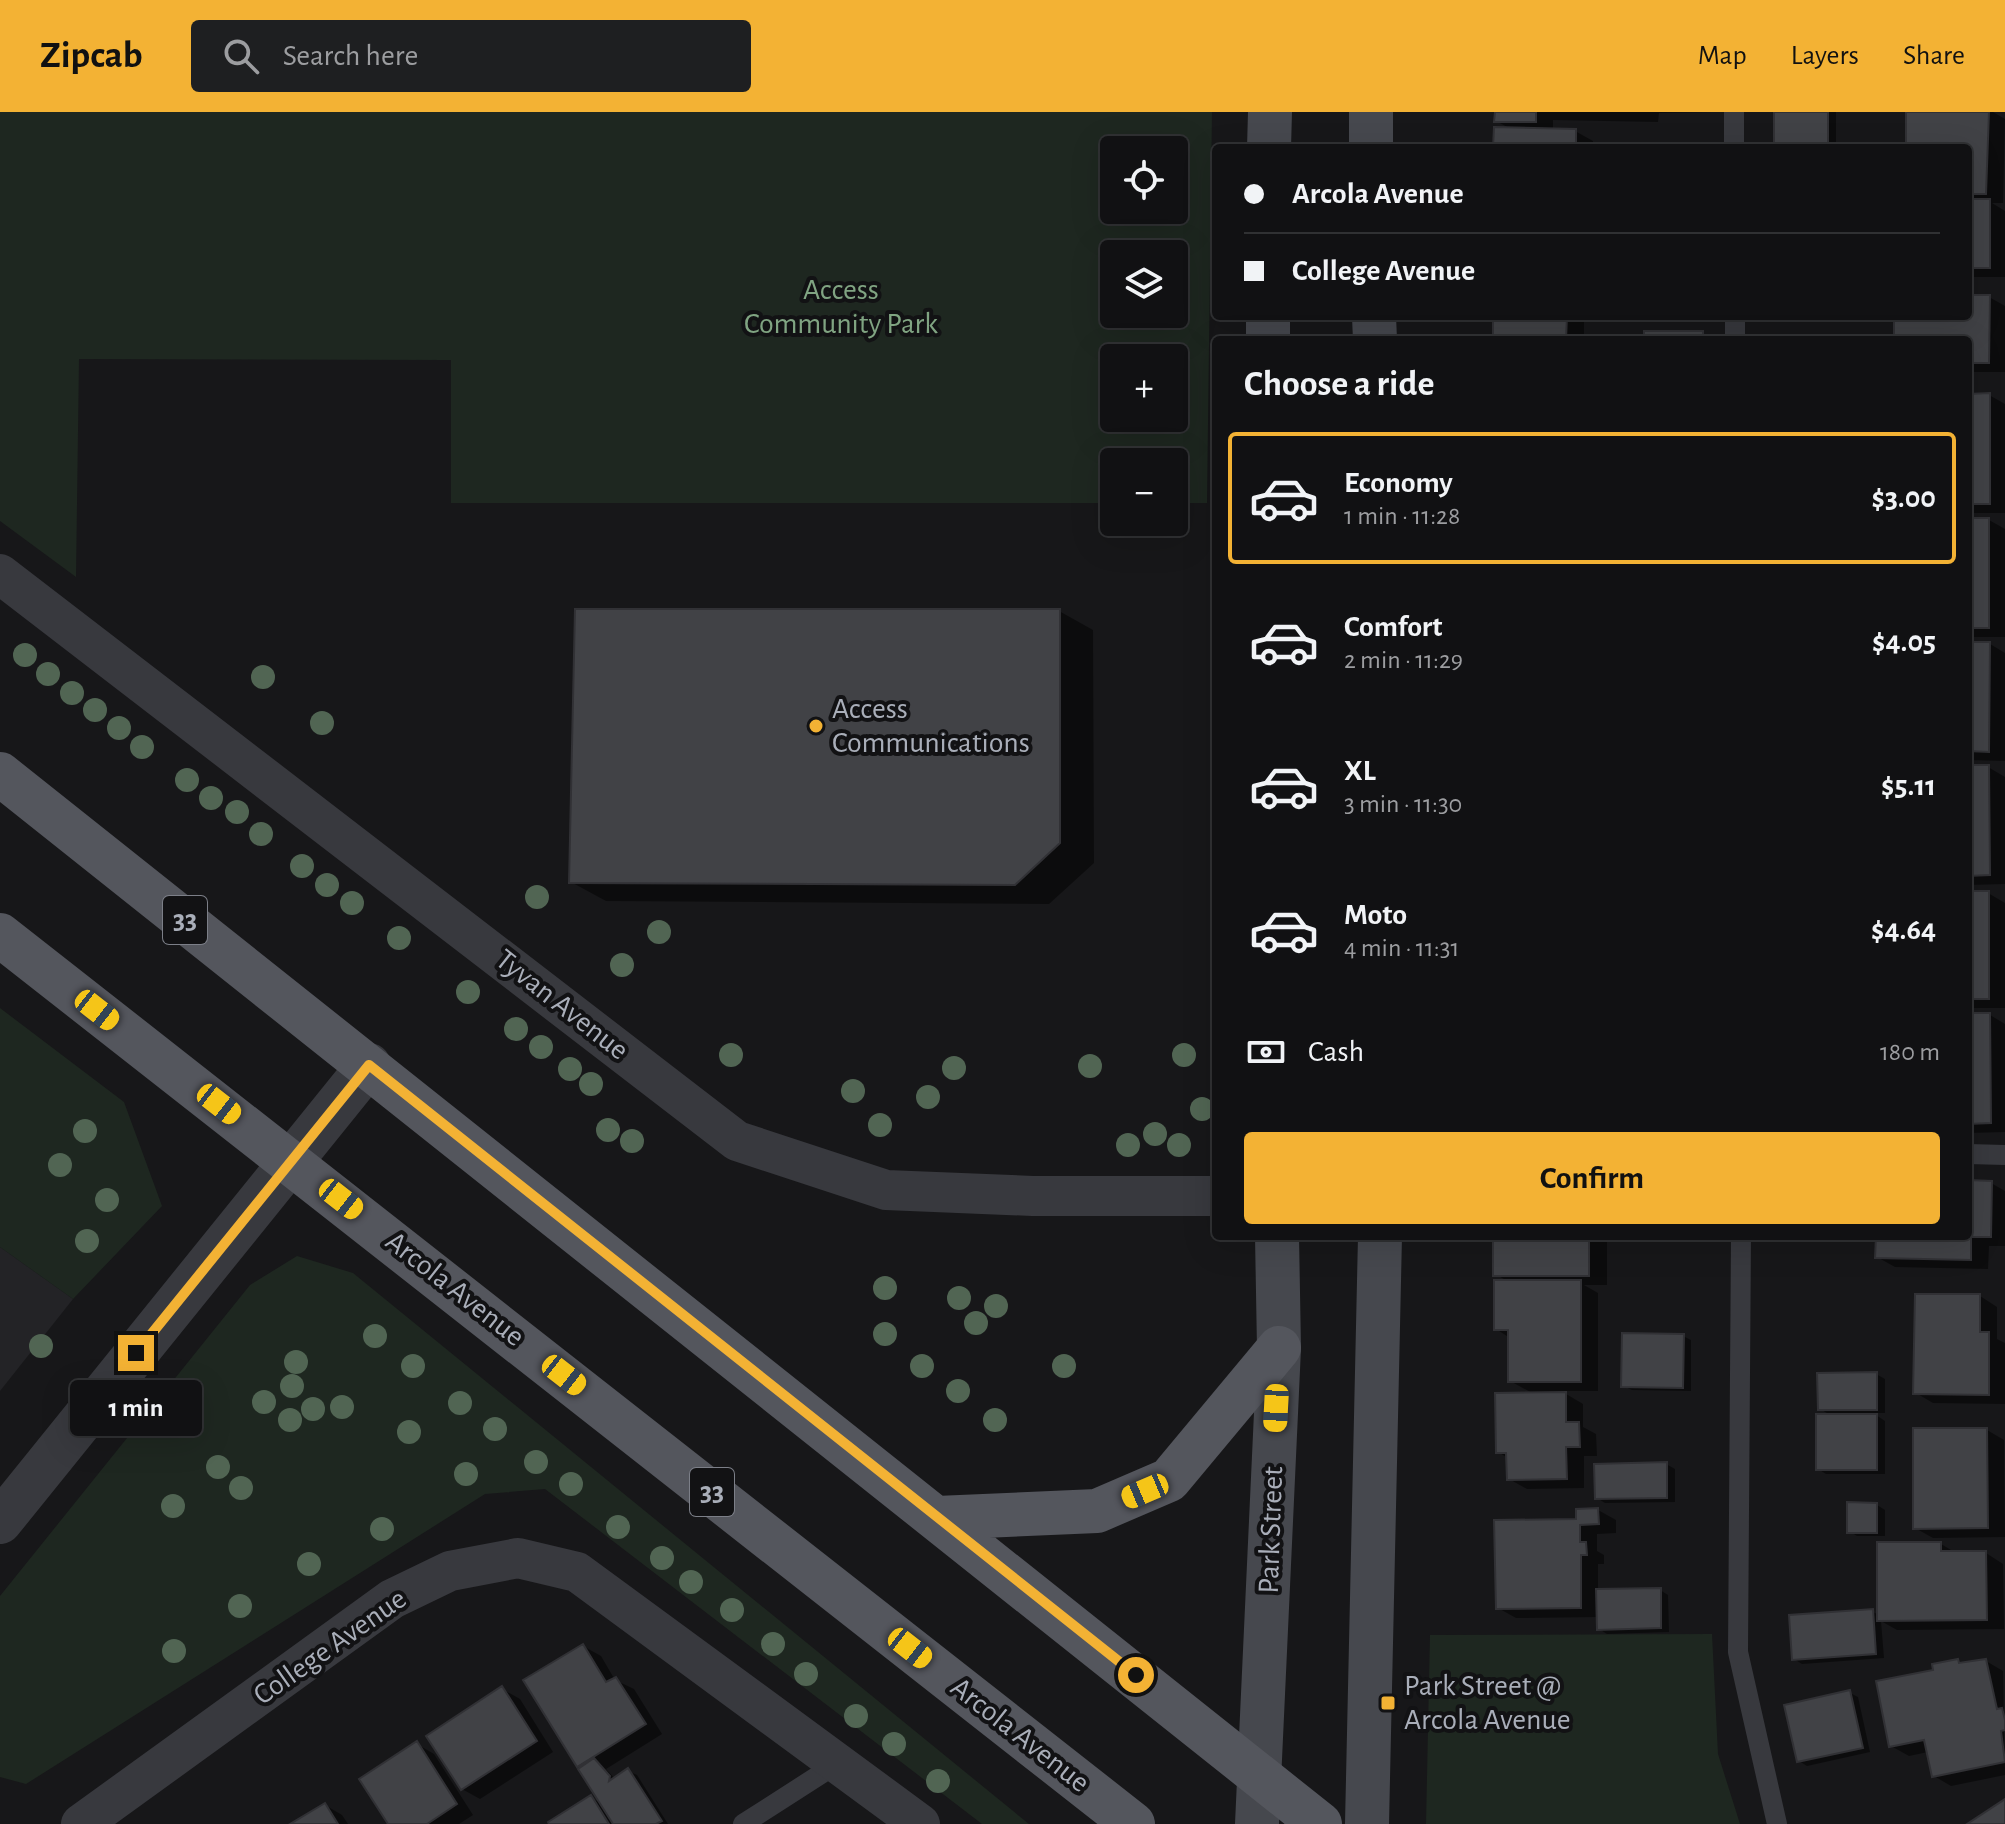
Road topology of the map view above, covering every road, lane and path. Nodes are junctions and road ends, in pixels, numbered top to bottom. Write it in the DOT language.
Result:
graph roads {
  1 [pos="1270,112"];
  2 [pos="1371,112"];
  3 [pos="1734,112"];
  4 [pos="1269,144"];
  5 [pos="1371,144"];
  6 [pos="1734,144"];
  7 [pos="0,574"];
  8 [pos="0,774"];
  9 [pos="0,935"];
  10 [pos="369,1065"];
  11 [pos="1972,1154"];
  12 [pos="2005,1155"];
  13 [pos="291,1160"];
  14 [pos="1212,1196"];
  15 [pos="1277,1240"];
  16 [pos="1380,1240"];
  17 [pos="1741,1240"];
  18 [pos="1279,1348"];
  19 [pos="937,1518"];
  20 [pos="0,1522"];
  21 [pos="835,1765"];
  22 [pos="1260,1773"];
  23 [pos="81,1824"];
  24 [pos="743,1824"];
  25 [pos="920,1824"];
  26 [pos="1133,1824"];
  27 [pos="1257,1824"];
  28 [pos="1320,1824"];
  29 [pos="1367,1824"];
  30 [pos="1777,1824"];
  1 -- 4 [label="main road"];
  2 -- 5 [label="main road"];
  3 -- 6 [label="lane"];
  7 -- 14 [label="street, Tyvan Avenue"];
  8 -- 10 [label="main road, 33"];
  9 -- 13 [label="main road, Arcola Avenue / 33"];
  10 -- 13 [label="street"];
  10 -- 19 [label="main road, 33"];
  11 -- 12 [label="lane"];
  13 -- 20 [label="street"];
  13 -- 26 [label="main road, Arcola Avenue / 33"];
  15 -- 18 [label="main road, Park Street"];
  16 -- 29 [label="main road"];
  17 -- 30 [label="lane"];
  18 -- 19 [label="main road"];
  18 -- 22 [label="main road, Park Street"];
  19 -- 22 [label="main road, 33"];
  21 -- 23 [label="street, College Avenue"];
  21 -- 24 [label="lane"];
  21 -- 25 [label="street, College Avenue"];
  22 -- 27 [label="main road, Park Street"];
  22 -- 28 [label="main road, 33"];
}
